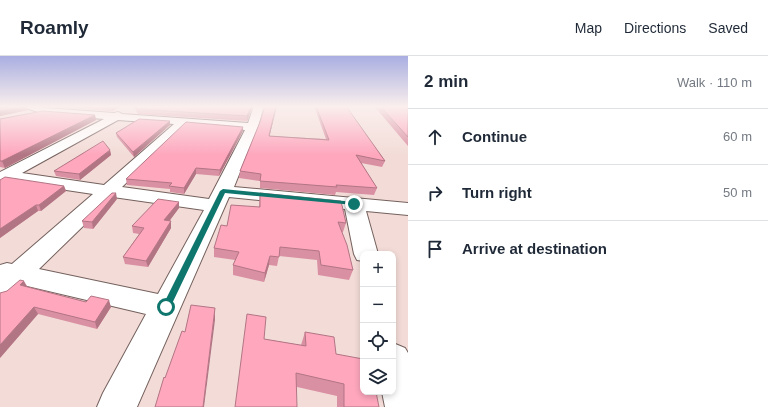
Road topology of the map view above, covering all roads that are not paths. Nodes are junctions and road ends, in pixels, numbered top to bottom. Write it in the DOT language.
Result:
graph roads {
  1 [pos="99,122"];
  2 [pos="183,122"];
  3 [pos="254,122"];
  4 [pos="3,177"];
  5 [pos="108,190"];
  6 [pos="220,198"];
  7 [pos="354,204"];
  8 [pos="408,209"];
  9 [pos="365,251"];
  10 [pos="6,278"];
  11 [pos="166,307"];
  12 [pos="396,371"];
  13 [pos="117,407"];
  14 [pos="405,407"];
  1 -- 4 [label="street"];
  2 -- 5 [label="street"];
  3 -- 6 [label="street"];
  4 -- 5 [label="street"];
  5 -- 6 [label="street"];
  5 -- 10 [label="street"];
  6 -- 7 [label="street"];
  6 -- 11 [label="street"];
  7 -- 8 [label="street"];
  7 -- 9 [label="street"];
  10 -- 11 [label="street"];
  11 -- 13 [label="street"];
  12 -- 14 [label="street"];
}
